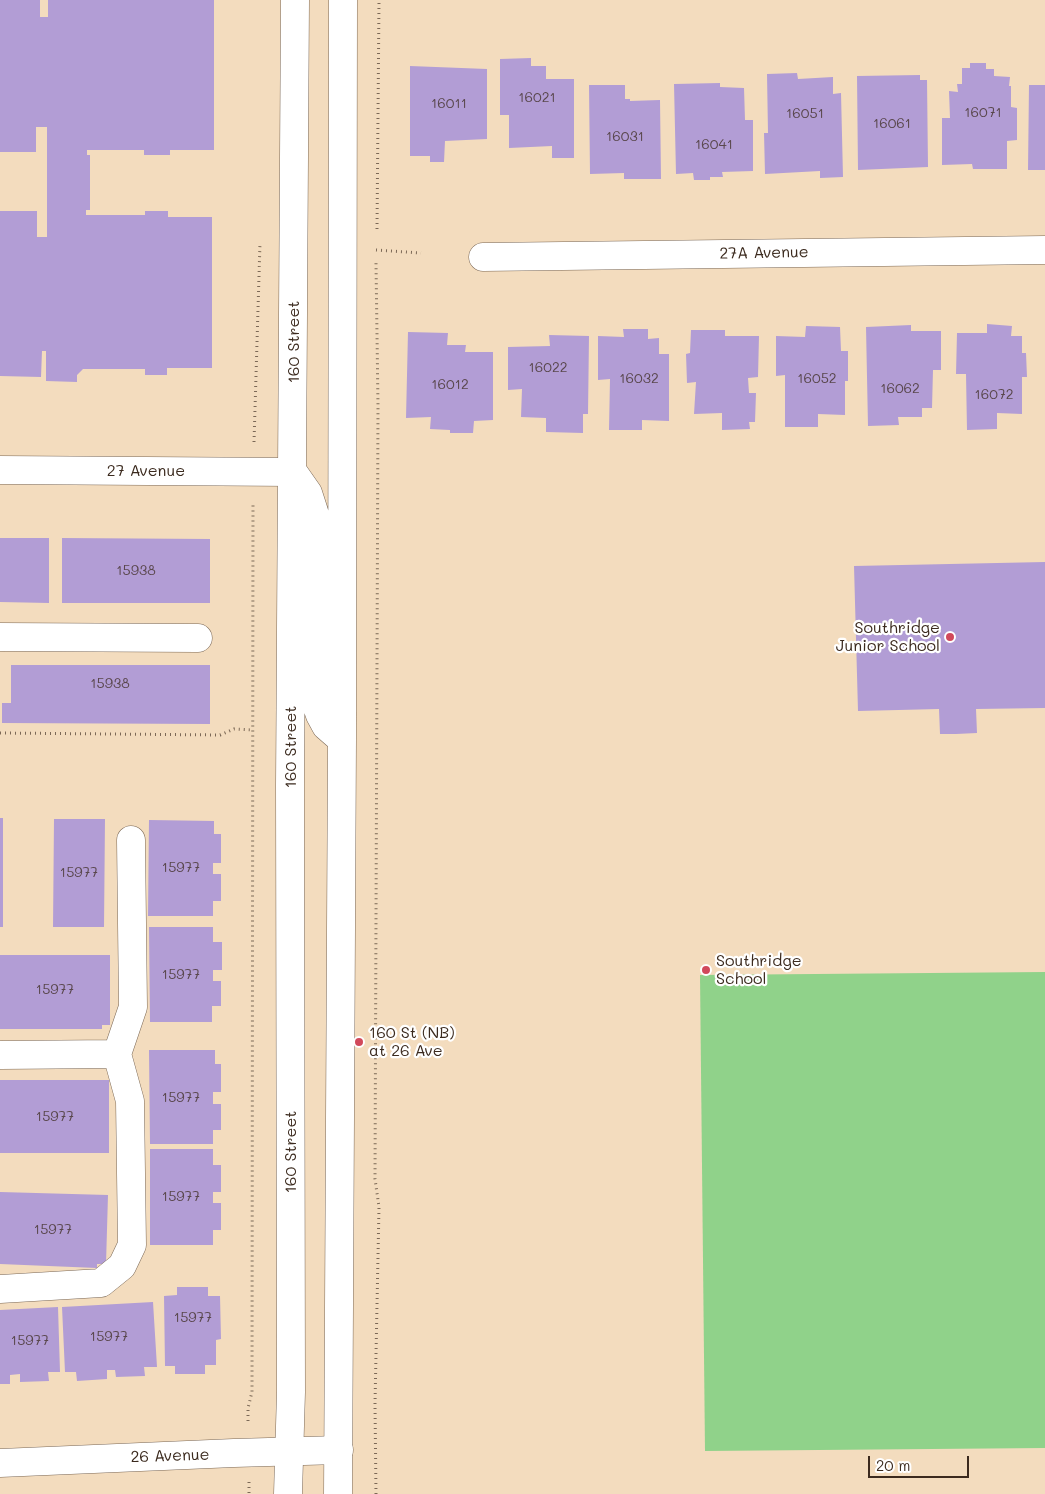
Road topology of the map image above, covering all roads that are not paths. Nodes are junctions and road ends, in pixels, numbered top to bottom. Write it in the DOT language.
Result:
graph roads {
  1 [pos="295,0"];
  2 [pos="343,0"];
  3 [pos="1045,250"];
  4 [pos="483,257"];
  5 [pos="0,470"];
  6 [pos="293,472"];
  7 [pos="0,637"];
  8 [pos="198,638"];
  9 [pos="342,740"];
  10 [pos="131,840"];
  11 [pos="0,1054"];
  12 [pos="117,1054"];
  13 [pos="0,1289"];
  14 [pos="339,1450"];
  15 [pos="289,1451"];
  16 [pos="0,1463"];
  17 [pos="288,1494"];
  18 [pos="338,1494"];
  1 -- 6 [label="main road, 160 Street"];
  2 -- 9 [label="main road"];
  3 -- 4 [label="main road, 27A Avenue"];
  5 -- 6 [label="main road, 27 Avenue"];
  6 -- 9 [label="main road"];
  6 -- 15 [label="main road, 160 Street"];
  7 -- 8 [label="main road"];
  9 -- 14 [label="main road"];
  10 -- 12 [label="main road"];
  11 -- 12 [label="main road"];
  12 -- 13 [label="main road"];
  14 -- 15 [label="main road, 26 Avenue"];
  14 -- 18 [label="main road"];
  15 -- 16 [label="main road, 26 Avenue"];
  15 -- 17 [label="main road, 160 Street"];
}
